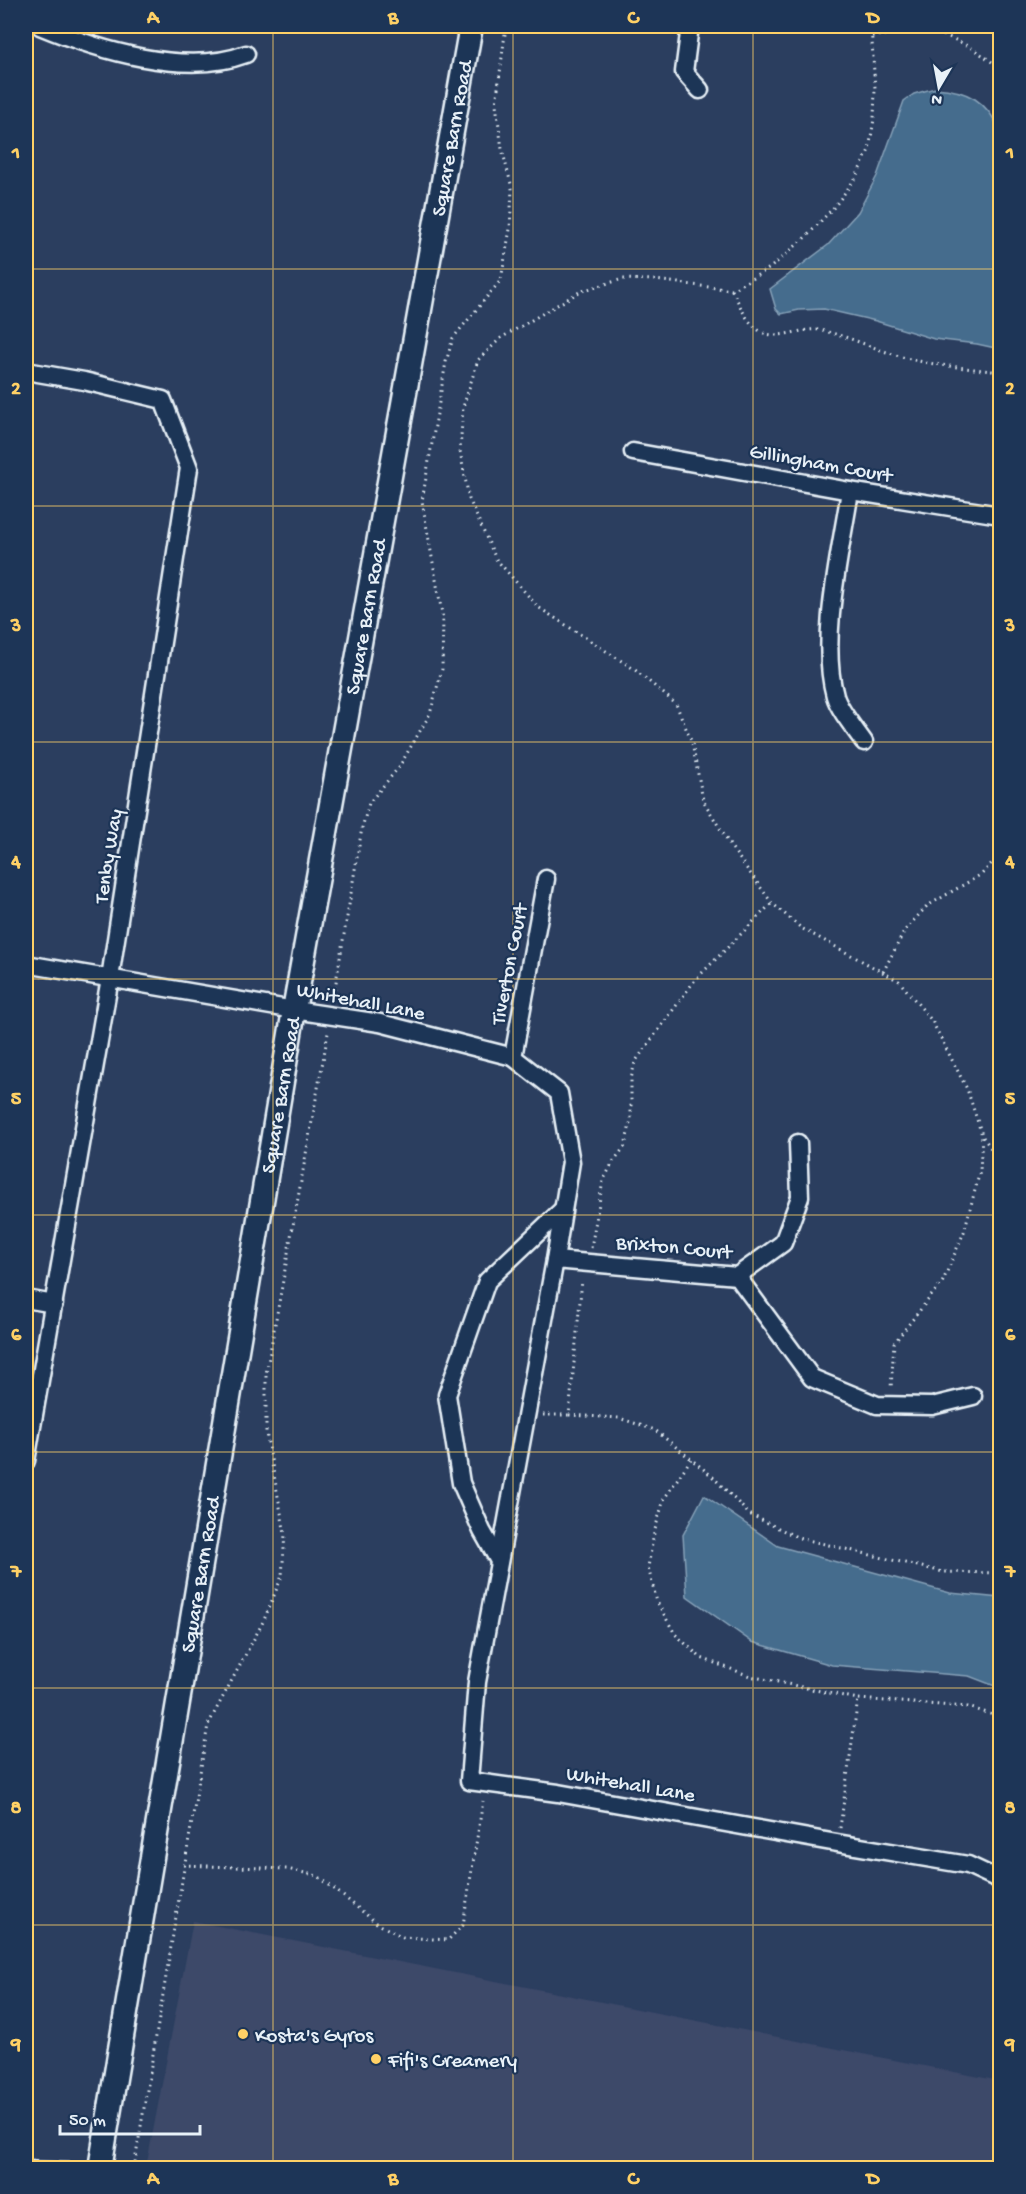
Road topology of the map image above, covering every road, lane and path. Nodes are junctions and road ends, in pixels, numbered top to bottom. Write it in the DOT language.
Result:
graph roads {
  1 [pos="40,26"];
  2 [pos="471,26"];
  3 [pos="506,26"];
  4 [pos="690,26"];
  5 [pos="871,26"];
  6 [pos="872,36"];
  7 [pos="246,54"];
  8 [pos="1000,69"];
  9 [pos="700,90"];
  10 [pos="732,290"];
  11 [pos="26,371"];
  12 [pos="1000,372"];
  13 [pos="633,452"];
  14 [pos="850,491"];
  15 [pos="1000,515"];
  16 [pos="864,742"];
  17 [pos="1000,854"];
  18 [pos="546,879"];
  19 [pos="772,903"];
  20 [pos="26,964"];
  21 [pos="883,972"];
  22 [pos="110,978"];
  23 [pos="294,1010"];
  24 [pos="331,1015"];
  25 [pos="513,1057"];
  26 [pos="982,1135"];
  27 [pos="798,1143"];
  28 [pos="1000,1161"];
  29 [pos="563,1209"];
  30 [pos="555,1260"];
  31 [pos="588,1262"];
  32 [pos="737,1276"];
  33 [pos="26,1299"];
  34 [pos="54,1304"];
  35 [pos="973,1396"];
  36 [pos="889,1405"];
  37 [pos="526,1415"];
  38 [pos="569,1415"];
  39 [pos="691,1459"];
  40 [pos="26,1461"];
  41 [pos="500,1561"];
  42 [pos="1000,1573"];
  43 [pos="858,1699"];
  44 [pos="1000,1717"];
  45 [pos="486,1784"];
  46 [pos="837,1843"];
  47 [pos="183,1864"];
  48 [pos="1000,1880"];
  49 [pos="27,2166"];
  50 [pos="70,2169"];
  51 [pos="100,2169"];
  52 [pos="134,2169"];
  1 -- 7 [label="street"];
  2 -- 23 [label="street, Square Barn Road"];
  3 -- 24 [label="path"];
  4 -- 9 [label="street"];
  5 -- 6 [label="path"];
  6 -- 8 [label="path"];
  6 -- 10 [label="path"];
  10 -- 12 [label="path"];
  10 -- 19 [label="path"];
  11 -- 22 [label="street, Tenby Way"];
  13 -- 14 [label="street, Gillingham Court"];
  14 -- 15 [label="street, Gillingham Court"];
  14 -- 16 [label="street"];
  17 -- 21 [label="path"];
  18 -- 25 [label="street, Tiverton Court"];
  19 -- 21 [label="path"];
  19 -- 31 [label="path"];
  20 -- 22 [label="street, Whitehall Lane"];
  21 -- 26 [label="path"];
  22 -- 23 [label="street, Whitehall Lane"];
  22 -- 34 [label="street, Tenby Way"];
  23 -- 24 [label="street, Whitehall Lane"];
  23 -- 51 [label="street, Square Barn Road"];
  24 -- 25 [label="street, Whitehall Lane"];
  24 -- 47 [label="path"];
  25 -- 29 [label="street, Whitehall Lane"];
  26 -- 28 [label="path"];
  26 -- 36 [label="path"];
  27 -- 32 [label="street, Brixton Court"];
  29 -- 30 [label="street, Whitehall Lane"];
  29 -- 41 [label="street"];
  30 -- 31 [label="street, Brixton Court"];
  30 -- 37 [label="street, Whitehall Lane"];
  31 -- 32 [label="street, Brixton Court"];
  31 -- 38 [label="path"];
  32 -- 36 [label="street"];
  33 -- 34 [label="street"];
  34 -- 40 [label="street, Tenby Way"];
  35 -- 36 [label="street"];
  37 -- 38 [label="path"];
  37 -- 41 [label="street, Whitehall Lane"];
  38 -- 39 [label="path"];
  39 -- 42 [label="path"];
  39 -- 43 [label="path"];
  41 -- 45 [label="street, Whitehall Lane"];
  43 -- 44 [label="path"];
  43 -- 46 [label="path"];
  45 -- 46 [label="street, Whitehall Lane"];
  45 -- 47 [label="path"];
  46 -- 48 [label="street, Whitehall Lane"];
  47 -- 52 [label="path"];
  49 -- 50 [label="lane"];
}
